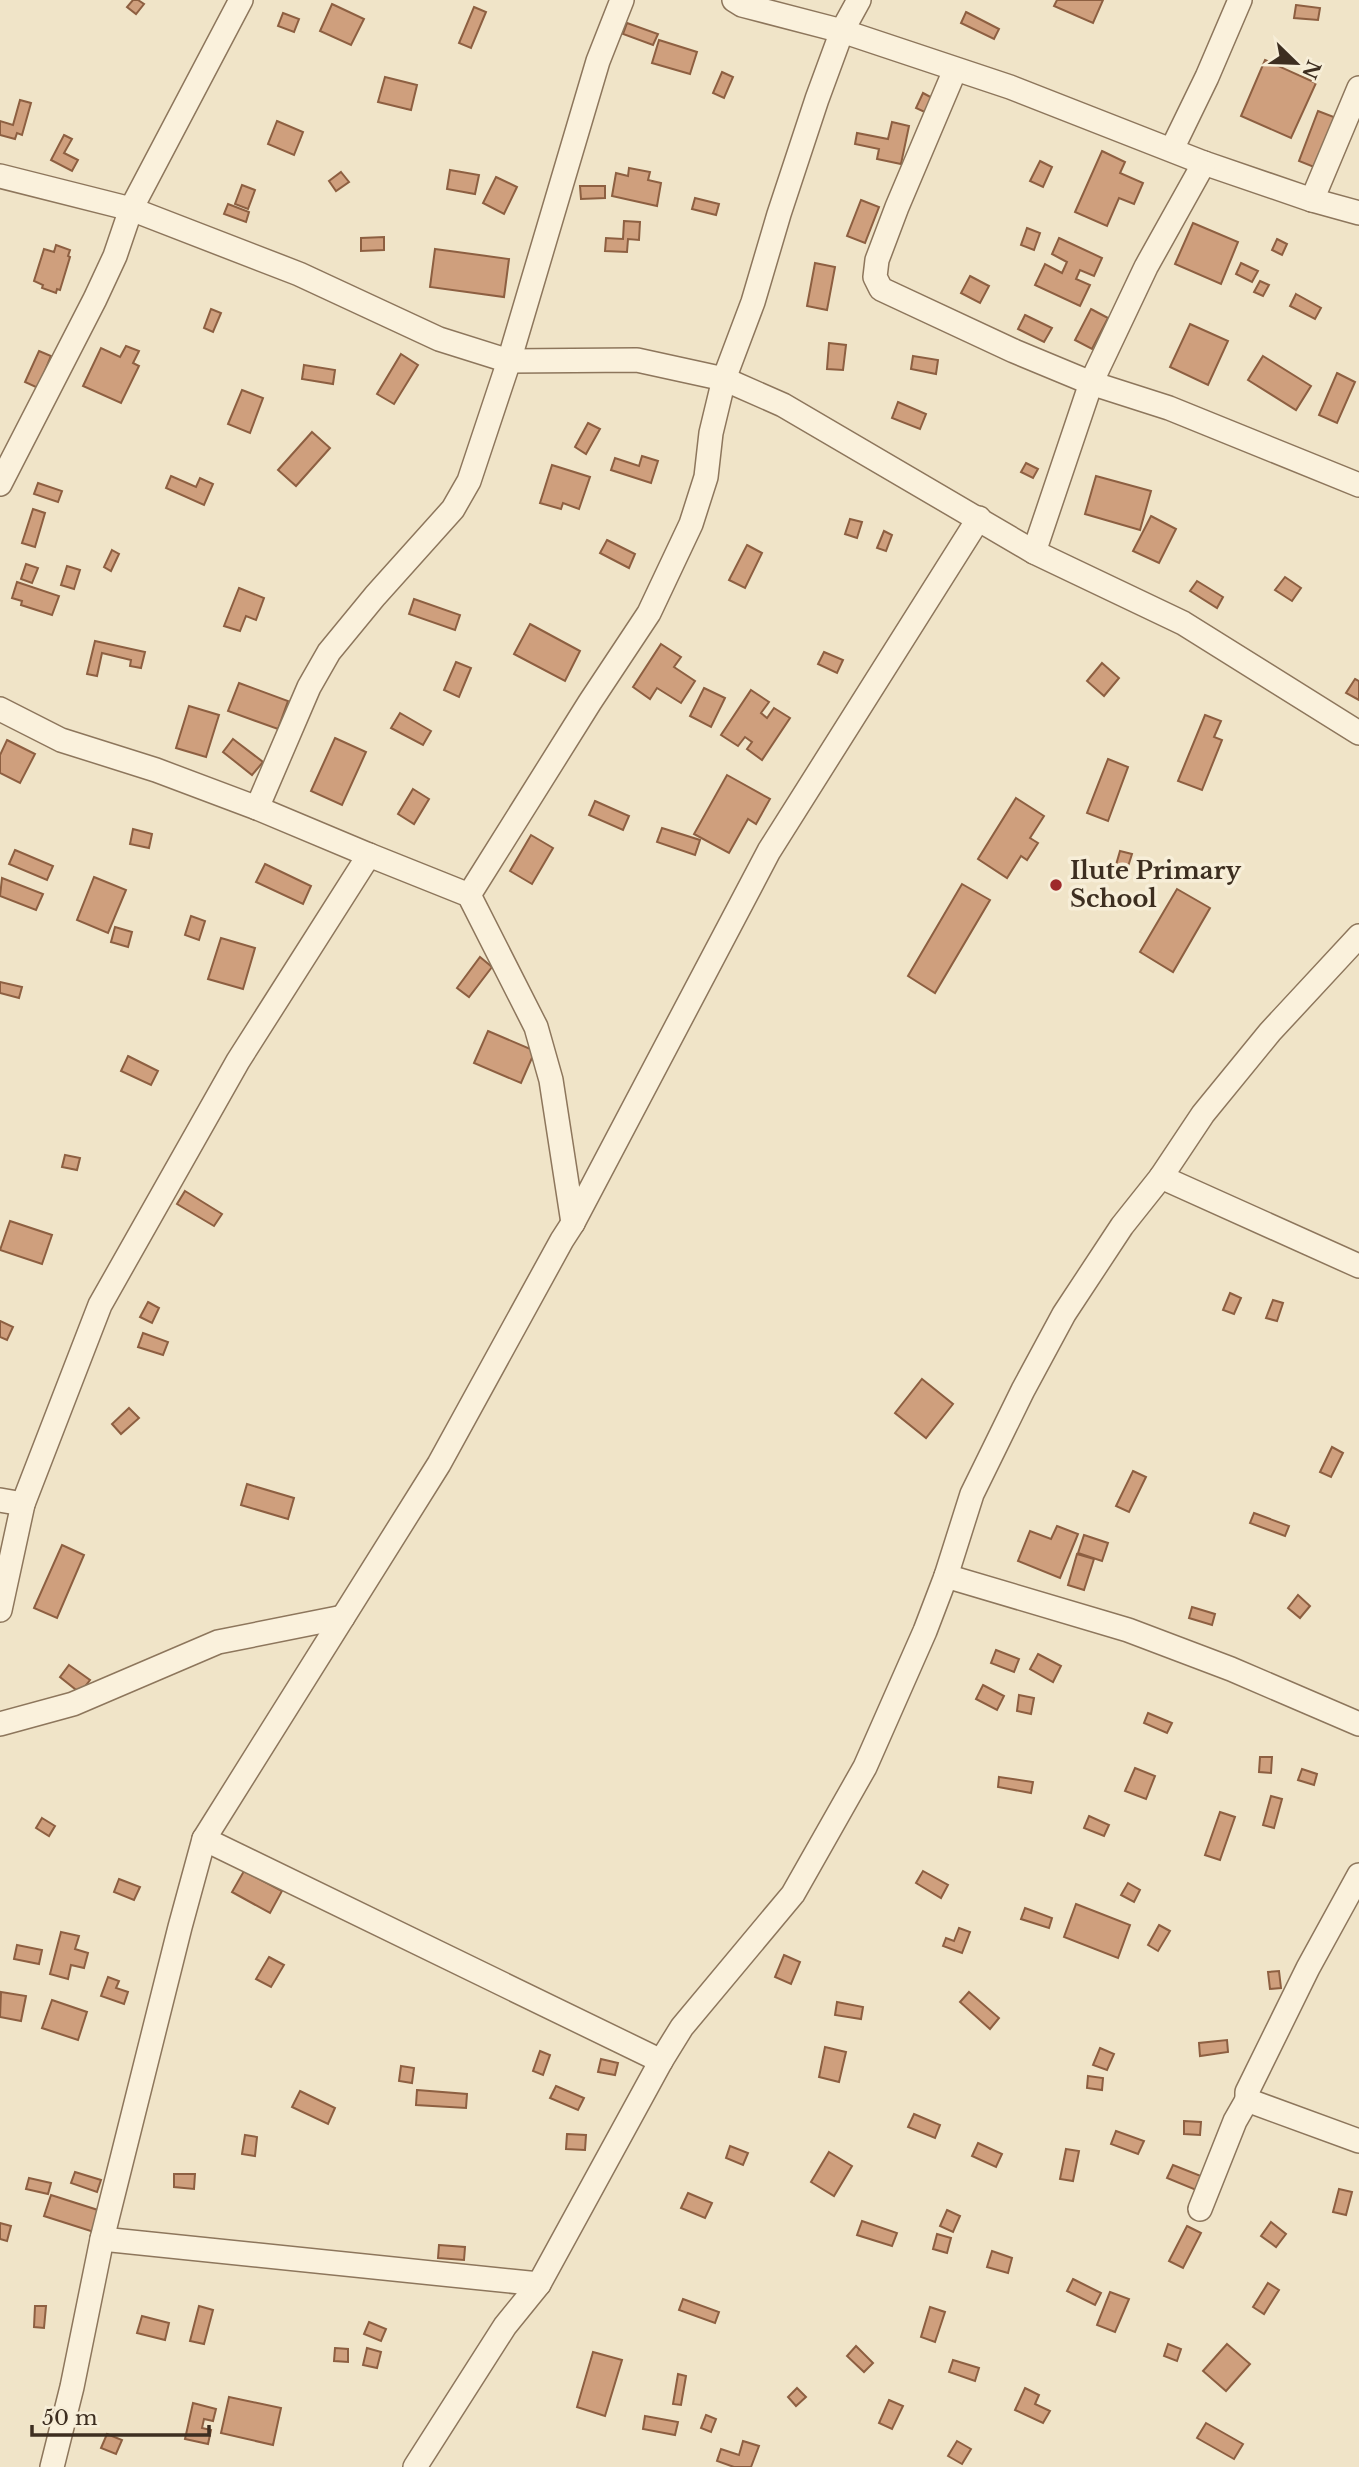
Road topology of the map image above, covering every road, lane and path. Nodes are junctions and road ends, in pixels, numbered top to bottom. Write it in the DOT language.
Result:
graph roads {
  1 [pos="241,0"];
  2 [pos="622,0"];
  3 [pos="734,0"];
  4 [pos="859,0"];
  5 [pos="1240,0"];
  6 [pos="842,31"];
  7 [pos="956,70"];
  8 [pos="1359,88"];
  9 [pos="1172,149"];
  10 [pos="1204,163"];
  11 [pos="0,176"];
  12 [pos="1312,200"];
  13 [pos="131,209"];
  14 [pos="1359,213"];
  15 [pos="509,361"];
  16 [pos="724,379"];
  17 [pos="1091,383"];
  18 [pos="0,484"];
  19 [pos="1359,485"];
  20 [pos="979,518"];
  21 [pos="1034,552"];
  22 [pos="0,709"];
  23 [pos="1359,733"];
  24 [pos="257,808"];
  25 [pos="369,855"];
  26 [pos="469,895"];
  27 [pos="1355,948"];
  28 [pos="1161,1177"];
  29 [pos="573,1223"];
  30 [pos="1359,1266"];
  31 [pos="0,1500"];
  32 [pos="23,1504"];
  33 [pos="946,1576"];
  34 [pos="0,1611"];
  35 [pos="343,1617"];
  36 [pos="0,1724"];
  37 [pos="1359,1724"];
  38 [pos="204,1839"];
  39 [pos="1359,1875"];
  40 [pos="661,2061"];
  41 [pos="1247,2099"];
  42 [pos="1359,2141"];
  43 [pos="1200,2209"];
  44 [pos="102,2239"];
  45 [pos="539,2284"];
  46 [pos="52,2467"];
  47 [pos="415,2467"];
  1 -- 13 [label="street"];
  2 -- 15 [label="street"];
  3 -- 6 [label="street"];
  4 -- 6 [label="street"];
  5 -- 9 [label="street"];
  6 -- 7 [label="street"];
  6 -- 16 [label="street"];
  7 -- 9 [label="street"];
  7 -- 17 [label="street"];
  8 -- 12 [label="street"];
  9 -- 10 [label="street"];
  10 -- 12 [label="street"];
  10 -- 17 [label="street"];
  11 -- 13 [label="street"];
  12 -- 14 [label="street"];
  13 -- 15 [label="street"];
  13 -- 18 [label="street"];
  15 -- 16 [label="street"];
  15 -- 24 [label="street"];
  16 -- 20 [label="street"];
  16 -- 26 [label="street"];
  17 -- 19 [label="street"];
  17 -- 21 [label="street"];
  20 -- 21 [label="street"];
  20 -- 29 [label="street"];
  21 -- 23 [label="street"];
  22 -- 24 [label="street"];
  24 -- 25 [label="street"];
  25 -- 26 [label="street"];
  25 -- 32 [label="street"];
  26 -- 29 [label="street"];
  27 -- 28 [label="street"];
  28 -- 30 [label="street"];
  28 -- 33 [label="street"];
  29 -- 35 [label="street"];
  31 -- 32 [label="street"];
  32 -- 34 [label="street"];
  33 -- 37 [label="street"];
  33 -- 40 [label="street"];
  35 -- 36 [label="street"];
  35 -- 38 [label="street"];
  38 -- 40 [label="street"];
  38 -- 44 [label="street"];
  39 -- 41 [label="street"];
  40 -- 45 [label="street"];
  41 -- 42 [label="street"];
  41 -- 43 [label="street"];
  44 -- 45 [label="street"];
  44 -- 46 [label="street"];
  45 -- 47 [label="street"];
}
